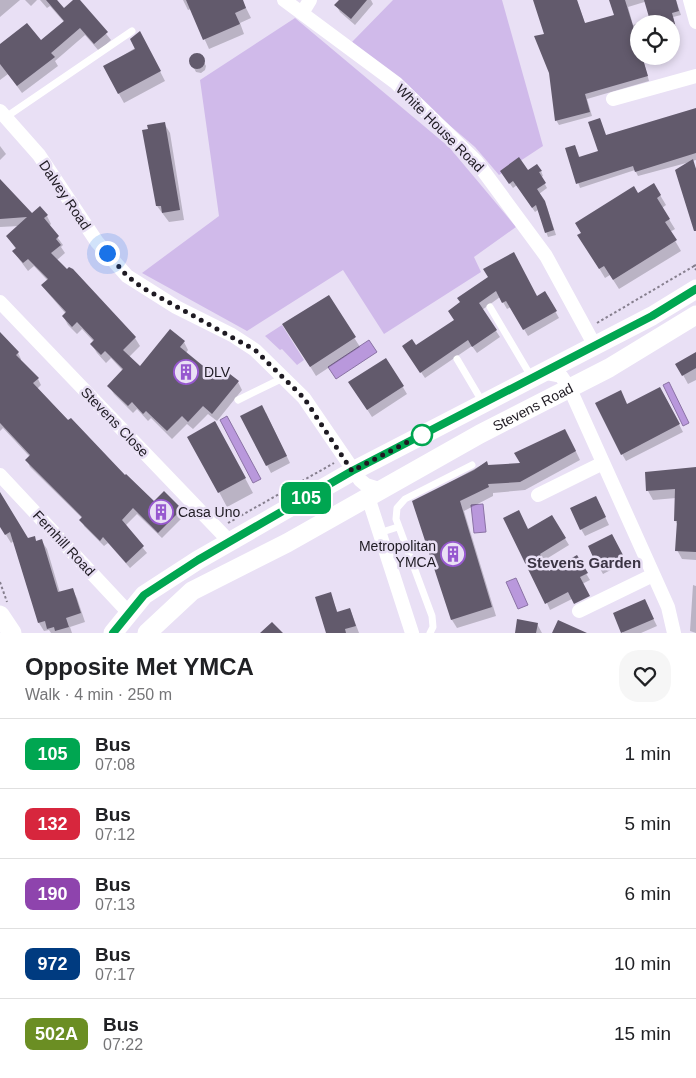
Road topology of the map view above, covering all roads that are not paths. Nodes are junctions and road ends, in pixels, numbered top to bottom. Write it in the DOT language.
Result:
graph roads {
  1 [pos="284,0"];
  2 [pos="310,0"];
  3 [pos="692,2"];
  4 [pos="302,13"];
  5 [pos="696,22"];
  6 [pos="132,32"];
  7 [pos="696,76"];
  8 [pos="613,98"];
  9 [pos="3,114"];
  10 [pos="696,289"];
  11 [pos="0,302"];
  12 [pos="490,307"];
  13 [pos="696,316"];
  14 [pos="595,346"];
  15 [pos="575,357"];
  16 [pos="457,359"];
  17 [pos="609,368"];
  18 [pos="539,376"];
  19 [pos="283,378"];
  20 [pos="570,389"];
  21 [pos="238,400"];
  22 [pos="483,404"];
  23 [pos="603,463"];
  24 [pos="472,465"];
  25 [pos="352,471"];
  26 [pos="0,475"];
  27 [pos="375,494"];
  28 [pos="538,495"];
  29 [pos="398,526"];
  30 [pos="379,533"];
  31 [pos="230,542"];
  32 [pos="653,575"];
  33 [pos="579,611"];
  34 [pos="128,612"];
  35 [pos="0,615"];
  36 [pos="12,633"];
  37 [pos="113,633"];
  38 [pos="147,633"];
  39 [pos="412,633"];
  40 [pos="430,633"];
  41 [pos="674,633"];
  1 -- 4 [label="street, White House Road"];
  2 -- 4 [label="street"];
  3 -- 5 [label="street"];
  4 -- 14 [label="street, White House Road"];
  6 -- 9 [label="lane"];
  7 -- 8 [label="street"];
  9 -- 19 [label="street, Dalvey Road"];
  10 -- 14 [label="main road, Stevens Road"];
  11 -- 31 [label="street, Stevens Close"];
  12 -- 18 [label="lane"];
  13 -- 17 [label="main road, Stevens Road"];
  14 -- 15 [label="main road, Stevens Road"];
  15 -- 17 [label="main road"];
  15 -- 18 [label="main road, Stevens Road"];
  16 -- 22 [label="lane"];
  17 -- 20 [label="main road, Stevens Road"];
  18 -- 20 [label="street"];
  18 -- 22 [label="main road, Stevens Road"];
  19 -- 21 [label="lane"];
  19 -- 25 [label="street, Dalvey Road"];
  20 -- 23 [label="street"];
  20 -- 27 [label="main road, Stevens Road"];
  22 -- 25 [label="main road, Stevens Road"];
  23 -- 28 [label="street"];
  23 -- 32 [label="street"];
  24 -- 29 [label="lane"];
  25 -- 27 [label="street, Dalvey Road"];
  25 -- 31 [label="main road, Stevens Road"];
  26 -- 34 [label="street, Fernhill Road"];
  27 -- 30 [label="street"];
  27 -- 38 [label="main road, Stevens Road"];
  29 -- 30 [label="lane"];
  29 -- 40 [label="lane"];
  30 -- 39 [label="street"];
  31 -- 34 [label="main road, Stevens Road"];
  32 -- 33 [label="street"];
  32 -- 41 [label="street"];
  34 -- 37 [label="main road, Stevens Road"];
  35 -- 36 [label="main road"];
}
